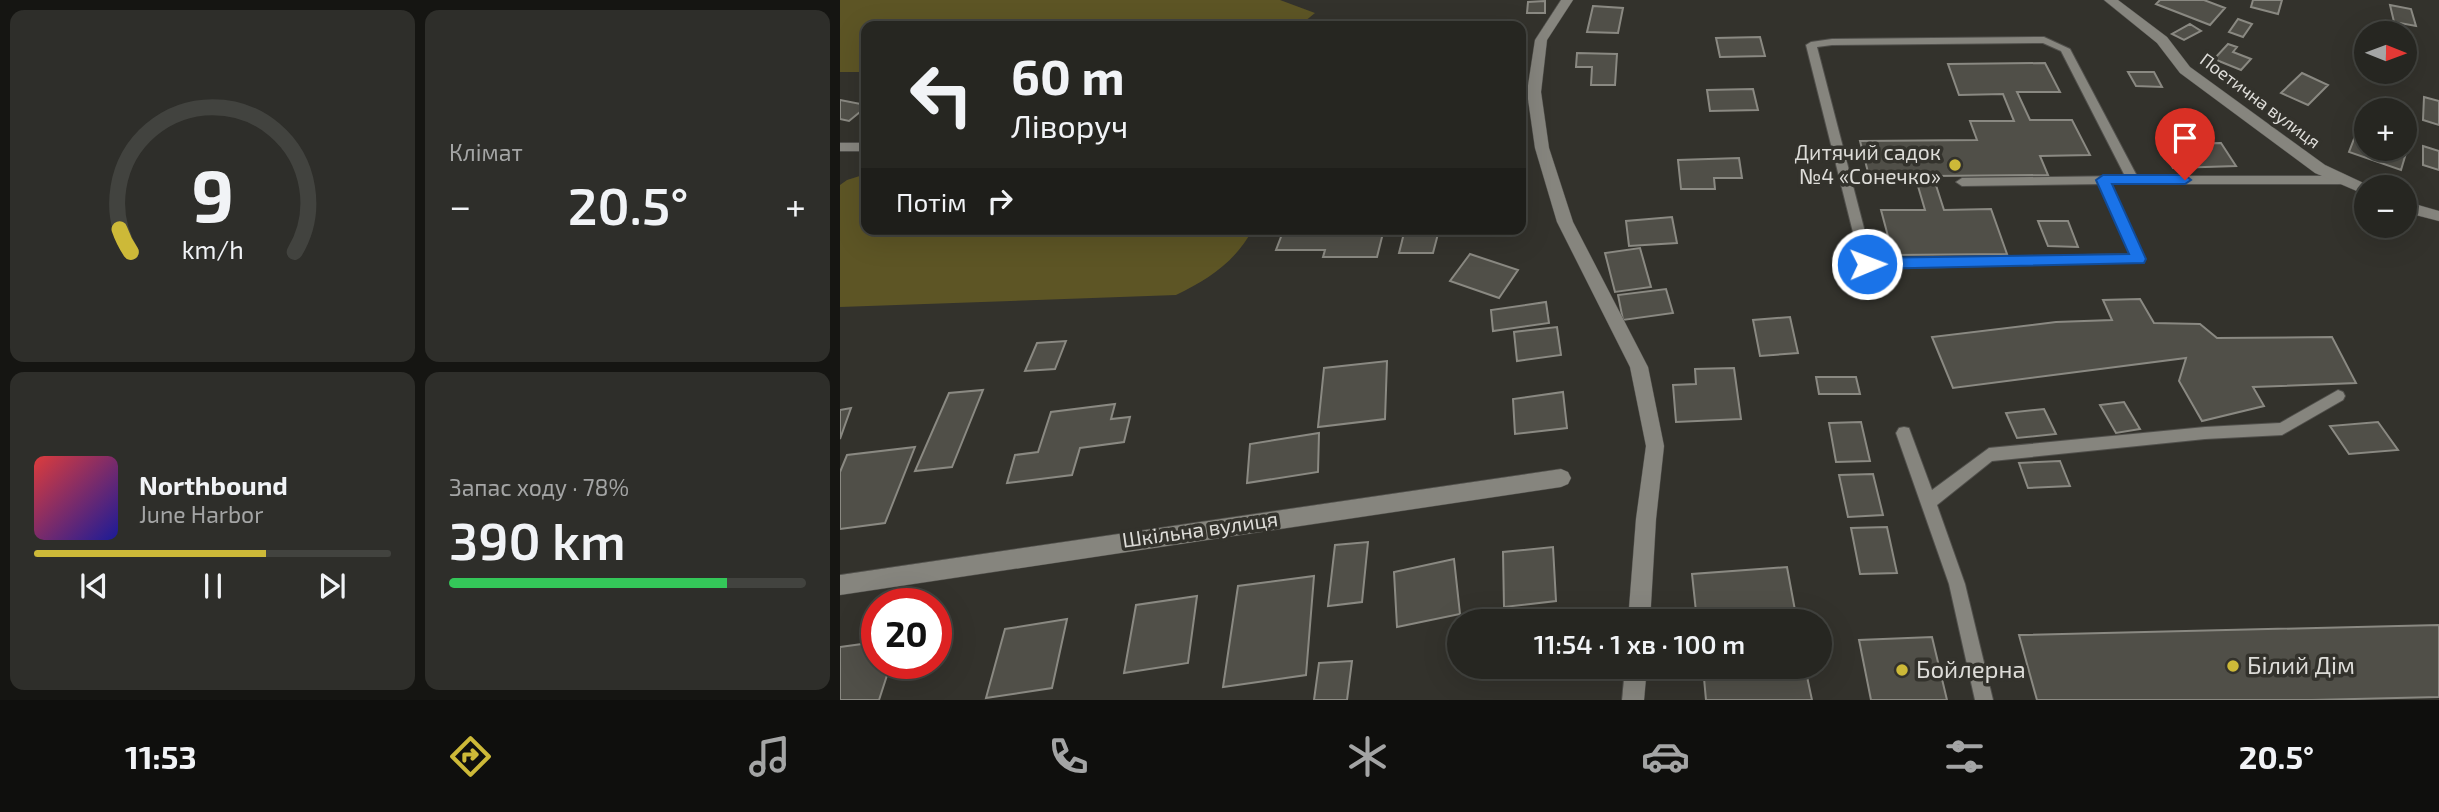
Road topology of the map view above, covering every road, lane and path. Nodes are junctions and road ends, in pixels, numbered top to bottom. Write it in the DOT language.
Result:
graph roads {
  1 [pos="1567,0"];
  2 [pos="2110,0"];
  3 [pos="840,147"];
  4 [pos="861,147"];
  5 [pos="2103,180"];
  6 [pos="2133,180"];
  7 [pos="2344,180"];
  8 [pos="1962,182"];
  9 [pos="2354,185"];
  10 [pos="2417,210"];
  11 [pos="2439,216"];
  12 [pos="1867,264"];
  13 [pos="1874,292"];
  14 [pos="2338,396"];
  15 [pos="1904,433"];
  16 [pos="1561,478"];
  17 [pos="1927,503"];
  18 [pos="840,585"];
  19 [pos="1640,609"];
  20 [pos="1635,679"];
  21 [pos="1633,700"];
  22 [pos="1984,700"];
  1 -- 19 [label="street"];
  2 -- 7 [label="street, Поетична вулиця"];
  3 -- 4 [label="lane"];
  5 -- 6 [label="lane"];
  5 -- 8 [label="lane"];
  5 -- 12 [label="lane"];
  6 -- 7 [label="lane"];
  6 -- 12 [label="lane"];
  7 -- 9 [label="street, Поетична вулиця"];
  10 -- 11 [label="street"];
  12 -- 13 [label="lane"];
  14 -- 17 [label="lane"];
  15 -- 17 [label="lane"];
  16 -- 18 [label="street, Шкільна вулиця"];
  17 -- 22 [label="lane"];
  20 -- 21 [label="street"];
}
